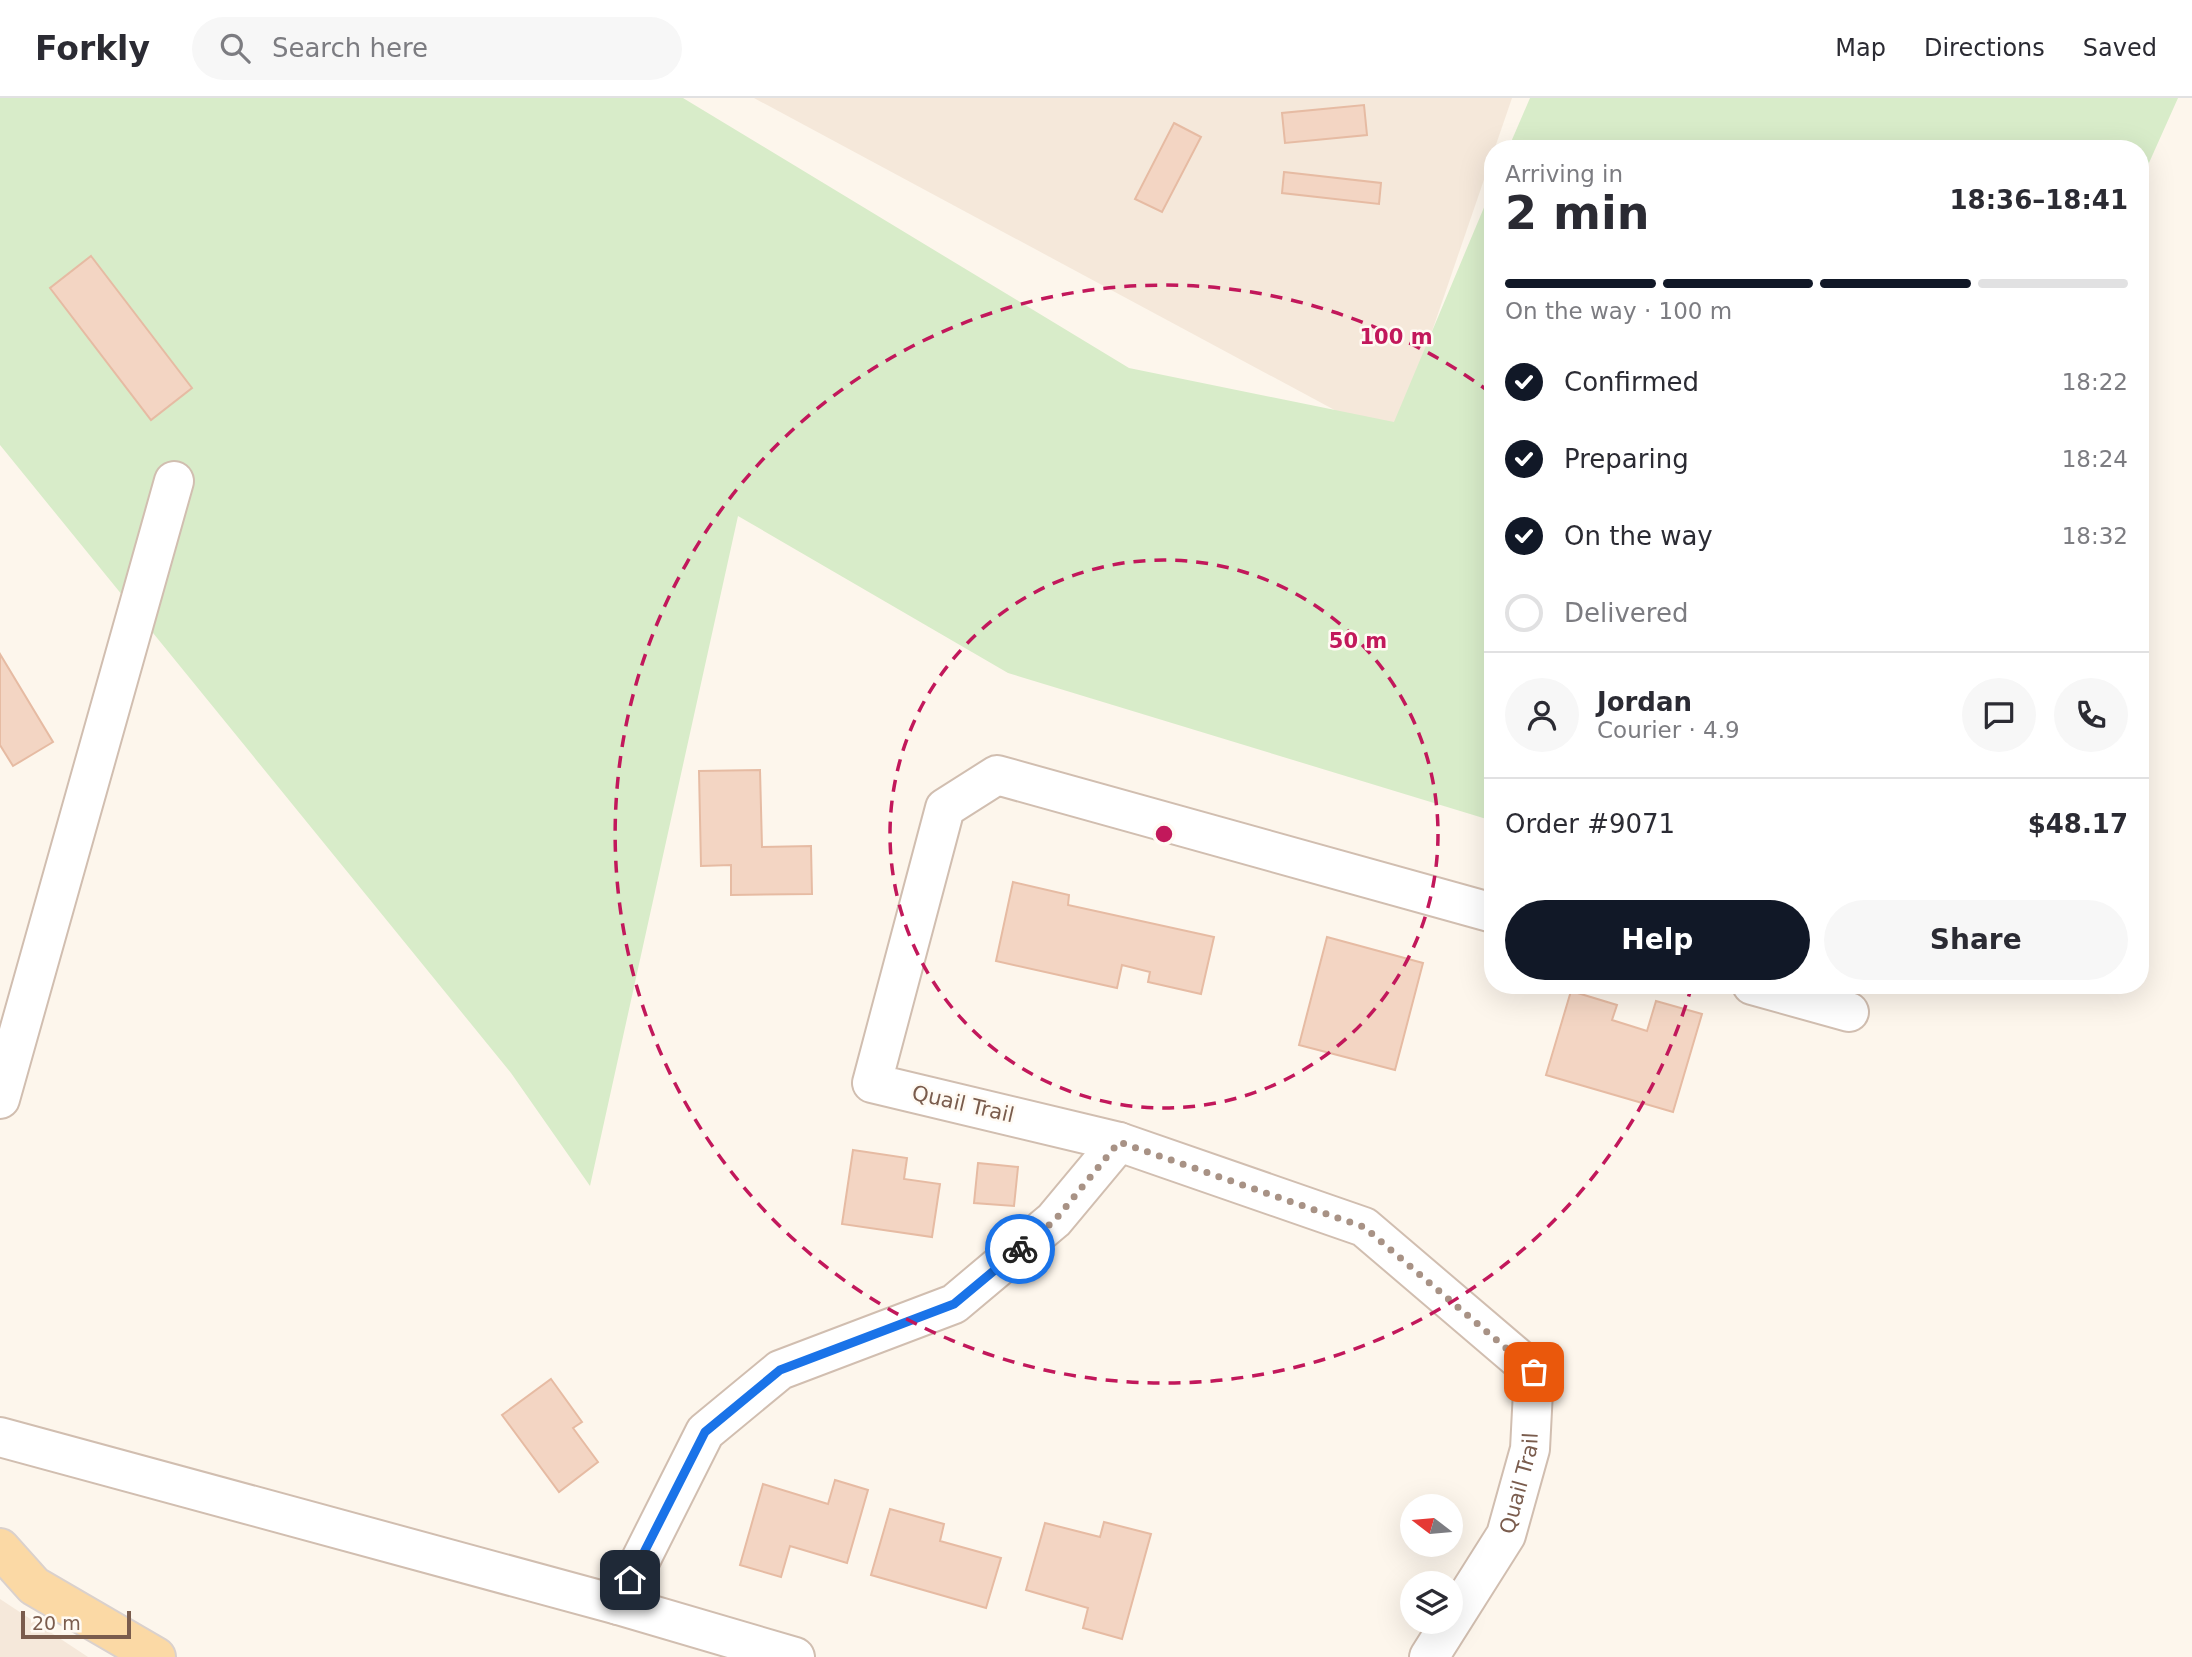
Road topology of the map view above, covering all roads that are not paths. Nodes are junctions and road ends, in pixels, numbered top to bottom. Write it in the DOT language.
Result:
graph roads {
  1 [pos="174,481"];
  2 [pos="1484,910"];
  3 [pos="1784,994"];
  4 [pos="1849,1012"];
  5 [pos="0,1099"];
  6 [pos="1119,1142"];
  7 [pos="0,1437"];
  8 [pos="0,1548"];
  9 [pos="618,1605"];
  10 [pos="156,1657"];
  11 [pos="795,1657"];
  12 [pos="1429,1657"];
  1 -- 5 [label="street"];
  2 -- 6 [label="street, Quail Trail"];
  3 -- 4 [label="street"];
  6 -- 9 [label="street"];
  6 -- 12 [label="street, Quail Trail"];
  7 -- 9 [label="street"];
  8 -- 10 [label="main road"];
  9 -- 11 [label="street"];
}
